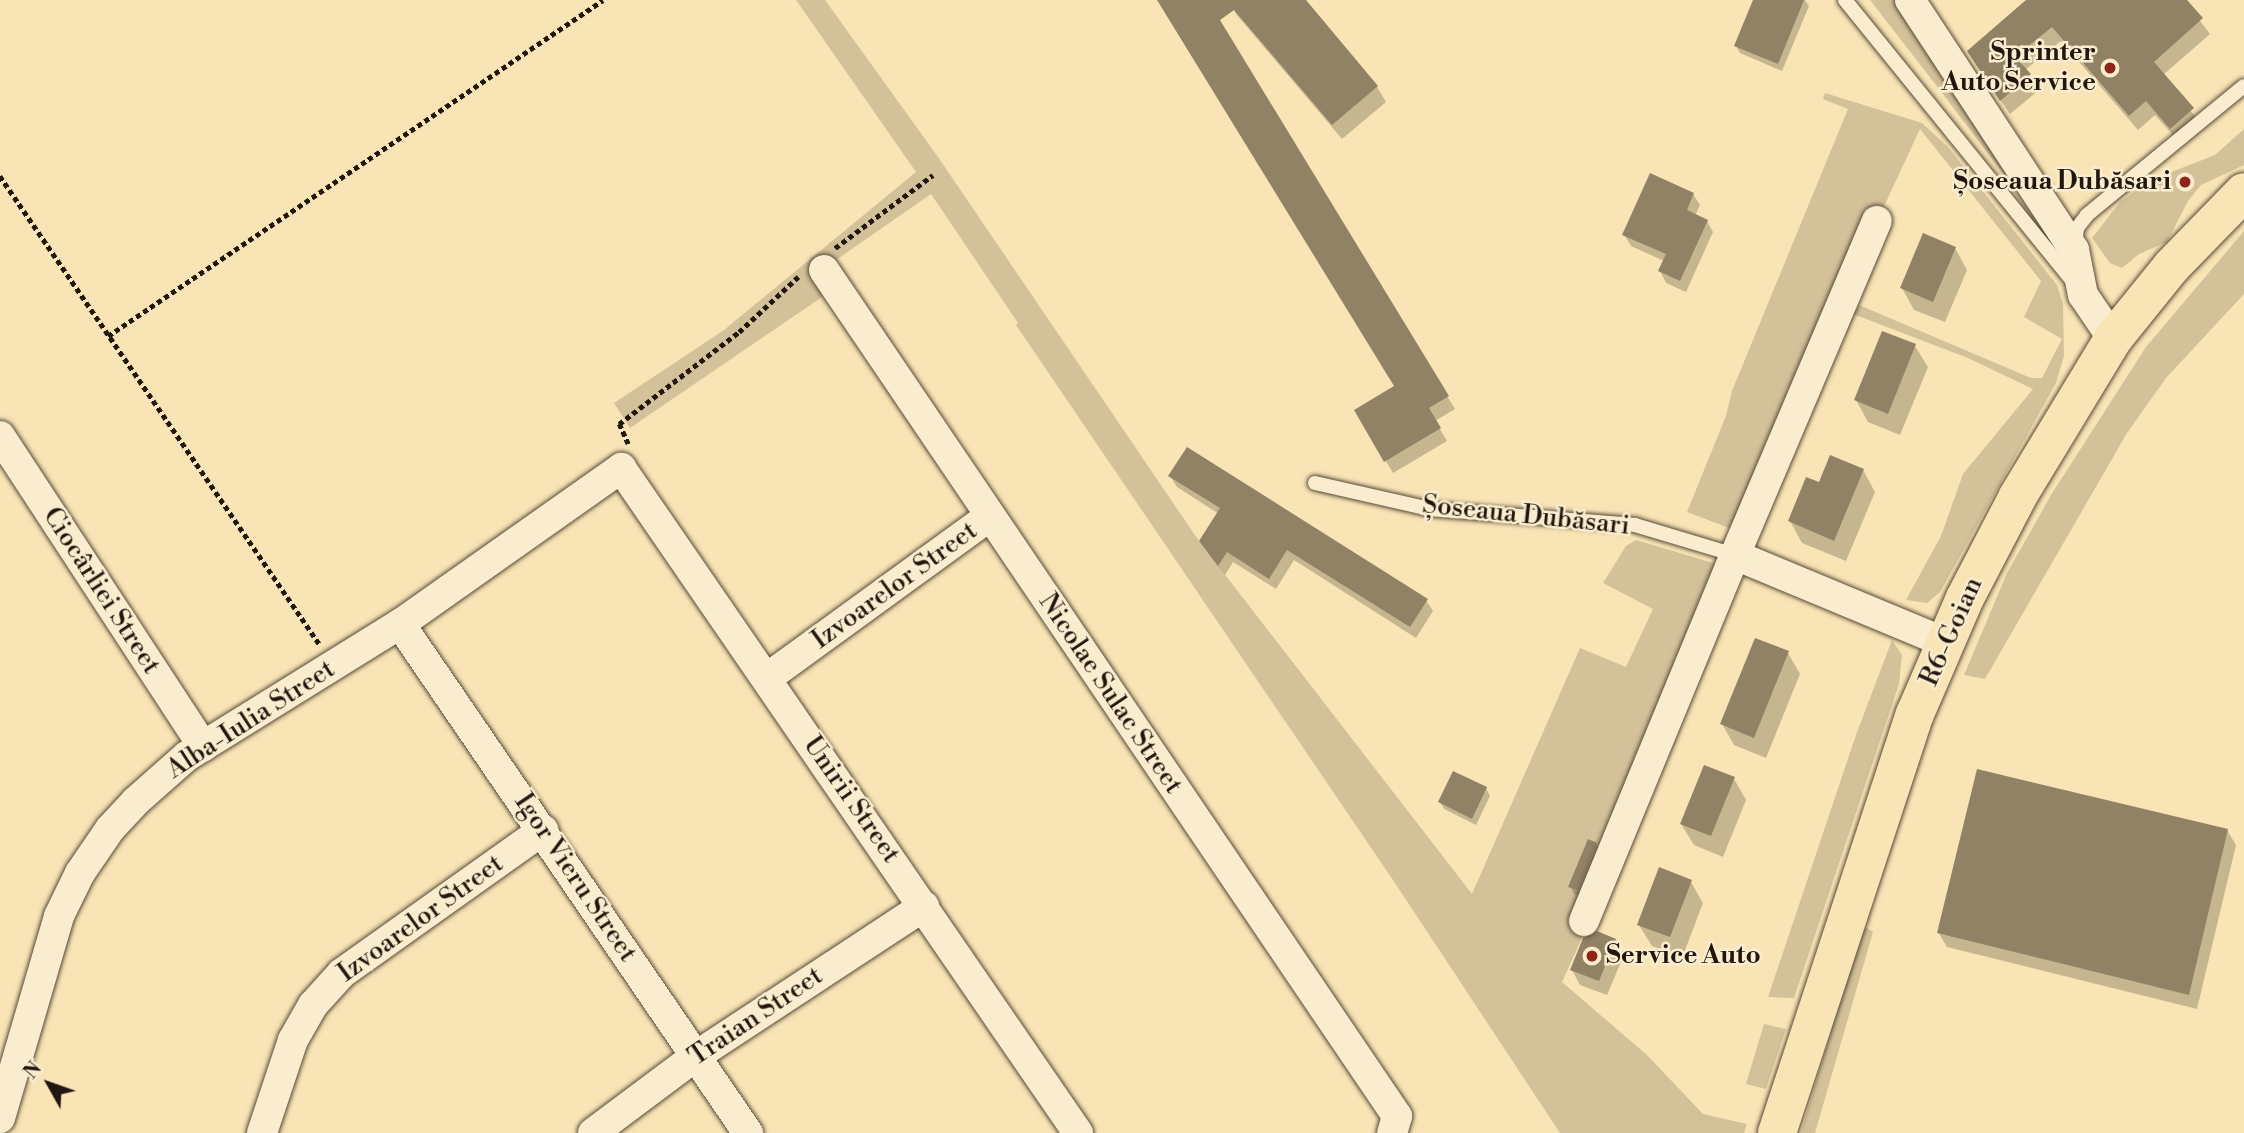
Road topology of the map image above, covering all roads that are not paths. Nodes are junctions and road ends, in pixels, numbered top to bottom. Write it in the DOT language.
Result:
graph roads {
  1 [pos="1845,0"];
  2 [pos="1910,0"];
  3 [pos="2244,86"];
  4 [pos="2244,192"];
  5 [pos="1877,221"];
  6 [pos="2074,250"];
  7 [pos="818,265"];
  8 [pos="2083,295"];
  9 [pos="2113,339"];
  10 [pos="0,436"];
  11 [pos="621,468"];
  12 [pos="1315,483"];
  13 [pos="989,517"];
  14 [pos="1735,555"];
  15 [pos="400,624"];
  16 [pos="1946,643"];
  17 [pos="767,678"];
  18 [pos="203,746"];
  19 [pos="543,830"];
  20 [pos="924,906"];
  21 [pos="1584,921"];
  22 [pos="696,1056"];
  23 [pos="0,1118"];
  24 [pos="1395,1125"];
  25 [pos="262,1133"];
  26 [pos="593,1133"];
  27 [pos="748,1133"];
  28 [pos="1078,1133"];
  29 [pos="1777,1133"];
  1 -- 8 [label="lane"];
  2 -- 6 [label="street"];
  3 -- 6 [label="lane"];
  4 -- 9 [label="main road, R6-Goian"];
  5 -- 14 [label="street"];
  6 -- 8 [label="street"];
  7 -- 13 [label="street, Nicolae Sulac Street"];
  8 -- 9 [label="street"];
  9 -- 16 [label="main road, R6-Goian"];
  10 -- 18 [label="street, Ciocârliei Street"];
  11 -- 15 [label="street, Alba-Iulia Street"];
  11 -- 17 [label="street, Unirii Street"];
  12 -- 14 [label="lane, Șoseaua Dubăsari"];
  13 -- 17 [label="street, Izvoarelor Street"];
  13 -- 24 [label="street, Nicolae Sulac Street"];
  14 -- 16 [label="street, Șoseaua Dubăsari"];
  14 -- 21 [label="street"];
  15 -- 18 [label="street, Alba-Iulia Street"];
  15 -- 19 [label="street, Igor Vieru Street"];
  16 -- 29 [label="main road, R6-Goian"];
  17 -- 20 [label="street, Unirii Street"];
  18 -- 23 [label="street, Alba-Iulia Street"];
  19 -- 22 [label="street, Igor Vieru Street"];
  19 -- 25 [label="street, Izvoarelor Street"];
  20 -- 22 [label="street, Traian Street"];
  20 -- 28 [label="street, Unirii Street"];
  22 -- 26 [label="street, Traian Street"];
  22 -- 27 [label="street, Igor Vieru Street"];
}
